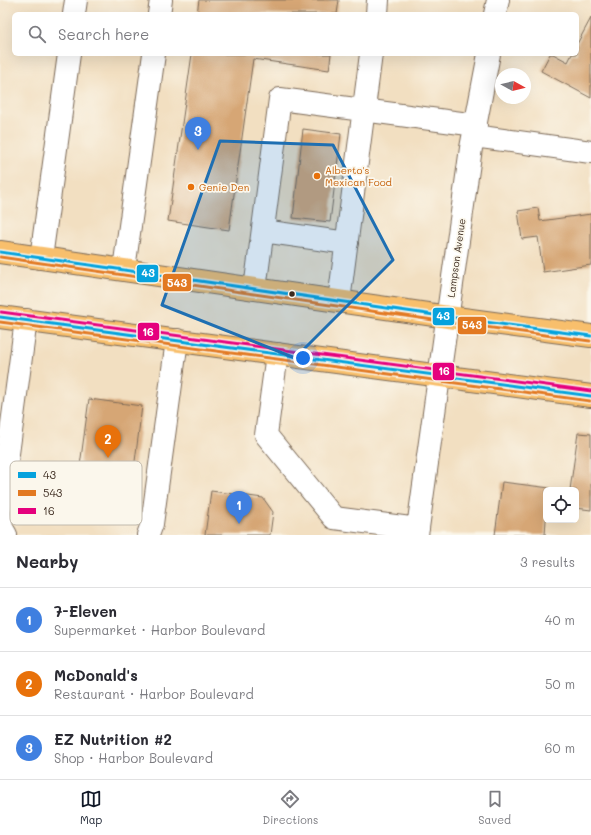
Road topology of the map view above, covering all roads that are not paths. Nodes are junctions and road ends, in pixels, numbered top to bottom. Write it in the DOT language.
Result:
graph roads {
  1 [pos="76,0"];
  2 [pos="161,0"];
  3 [pos="378,0"];
  4 [pos="498,0"];
  5 [pos="74,12"];
  6 [pos="159,12"];
  7 [pos="377,12"];
  8 [pos="496,12"];
  9 [pos="69,56"];
  10 [pos="154,56"];
  11 [pos="371,56"];
  12 [pos="489,56"];
  13 [pos="364,110"];
  14 [pos="475,131"];
  15 [pos="591,152"];
  16 [pos="263,231"];
  17 [pos="347,242"];
  18 [pos="0,252"];
  19 [pos="41,258"];
  20 [pos="124,270"];
  21 [pos="255,289"];
  22 [pos="339,301"];
  23 [pos="448,316"];
  24 [pos="0,317"];
  25 [pos="26,320"];
  26 [pos="591,336"];
  27 [pos="177,340"];
  28 [pos="277,354"];
  29 [pos="440,376"];
  30 [pos="8,394"];
  31 [pos="591,396"];
  32 [pos="418,532"];
  33 [pos="6,535"];
  34 [pos="148,535"];
  1 -- 5 [label="street"];
  2 -- 6 [label="street"];
  3 -- 7 [label="street"];
  4 -- 8 [label="street"];
  9 -- 19 [label="street"];
  10 -- 20 [label="street"];
  11 -- 13 [label="street"];
  12 -- 14 [label="street, Lampson Avenue"];
  13 -- 14 [label="street"];
  13 -- 16 [label="street"];
  13 -- 17 [label="street"];
  14 -- 15 [label="street"];
  14 -- 23 [label="street, Lampson Avenue"];
  16 -- 17 [label="street"];
  16 -- 21 [label="street"];
  17 -- 22 [label="street"];
  18 -- 19 [label="main road"];
  19 -- 20 [label="main road"];
  20 -- 21 [label="main road"];
  21 -- 22 [label="main road"];
  22 -- 23 [label="main road"];
  23 -- 26 [label="main road"];
  23 -- 29 [label="street, Lampson Avenue"];
  24 -- 25 [label="main road"];
  25 -- 27 [label="main road"];
  25 -- 30 [label="street"];
  27 -- 28 [label="main road"];
  27 -- 34 [label="street"];
  28 -- 29 [label="main road"];
  28 -- 32 [label="street"];
  29 -- 31 [label="main road"];
  29 -- 32 [label="street, Lampson Avenue"];
  30 -- 33 [label="street"];
}
